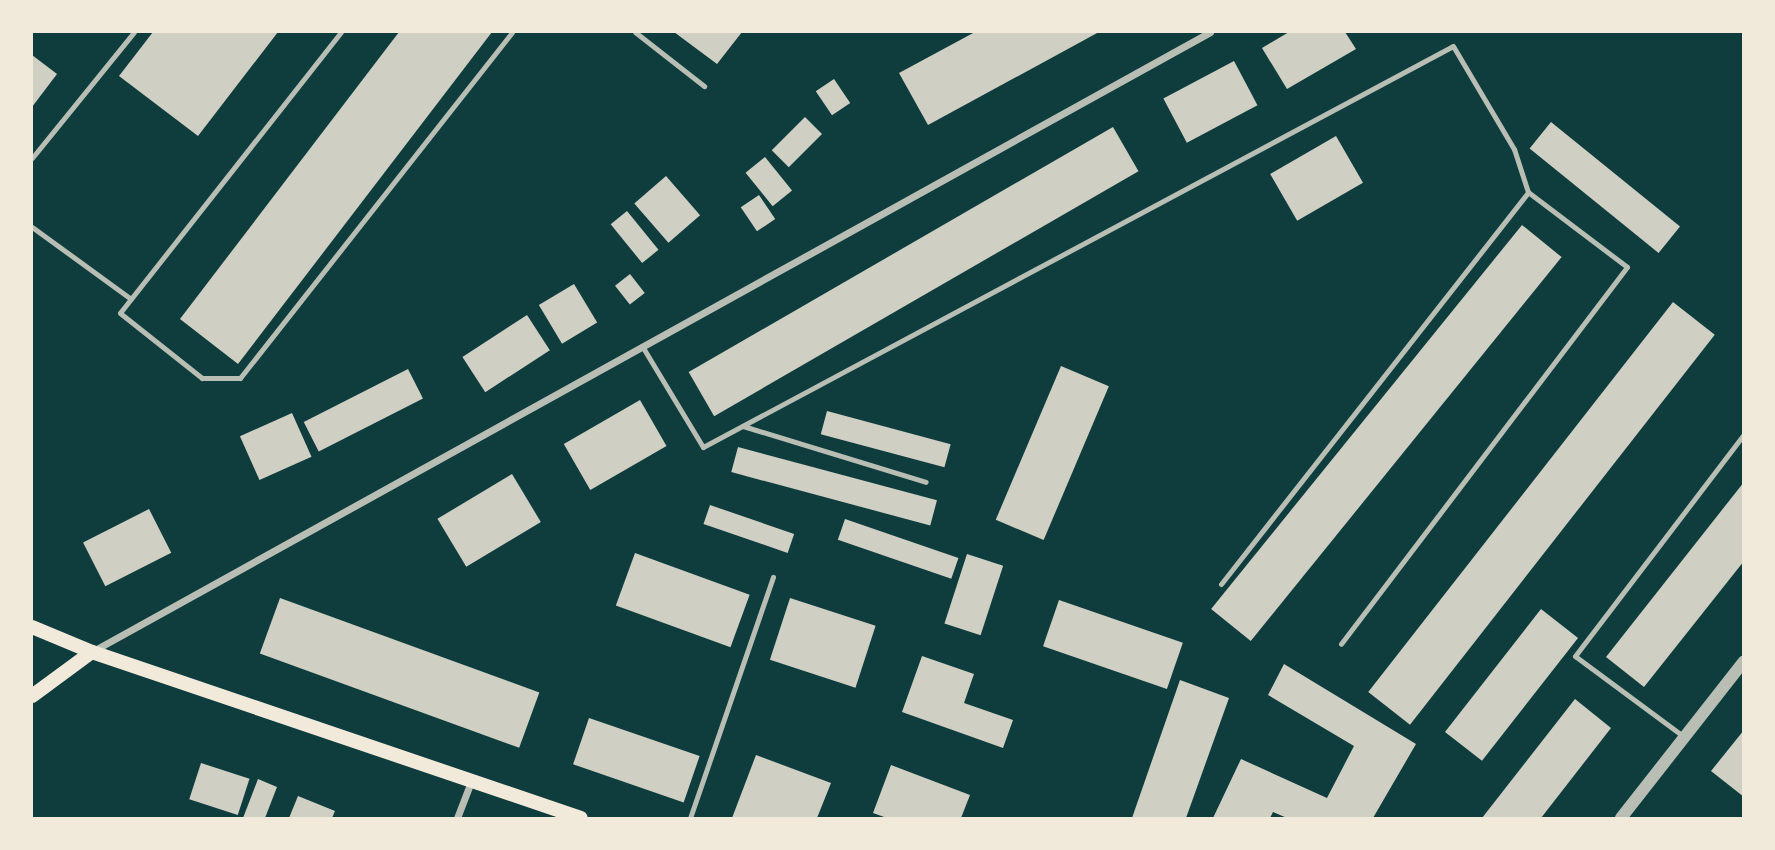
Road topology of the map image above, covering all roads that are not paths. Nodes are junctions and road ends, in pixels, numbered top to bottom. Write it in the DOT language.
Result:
graph roads {
  1 [pos="134,32"];
  2 [pos="341,32"];
  3 [pos="512,32"];
  4 [pos="635,32"];
  5 [pos="1210,32"];
  6 [pos="704,86"];
  7 [pos="32,158"];
  8 [pos="1528,192"];
  9 [pos="32,227"];
  10 [pos="131,299"];
  11 [pos="642,346"];
  12 [pos="743,426"];
  13 [pos="1744,434"];
  14 [pos="926,482"];
  15 [pos="773,577"];
  16 [pos="1221,584"];
  17 [pos="32,627"];
  18 [pos="1341,645"];
  19 [pos="92,652"];
  20 [pos="1744,661"];
  21 [pos="32,696"];
  22 [pos="1684,737"];
  23 [pos="471,781"];
  24 [pos="457,818"];
  25 [pos="581,818"];
  26 [pos="690,818"];
  27 [pos="1621,818"];
  1 -- 7 [label="lane"];
  2 -- 10 [label="lane"];
  3 -- 10 [label="lane"];
  4 -- 6 [label="lane"];
  5 -- 11 [label="street"];
  8 -- 12 [label="lane"];
  8 -- 16 [label="lane"];
  8 -- 18 [label="lane"];
  9 -- 10 [label="lane"];
  11 -- 12 [label="lane"];
  11 -- 19 [label="street"];
  12 -- 14 [label="lane"];
  13 -- 22 [label="lane"];
  15 -- 26 [label="lane"];
  17 -- 19 [label="main road"];
  19 -- 21 [label="main road"];
  19 -- 23 [label="main road"];
  20 -- 22 [label="street"];
  22 -- 27 [label="street"];
  23 -- 24 [label="street"];
  23 -- 25 [label="main road"];
}
